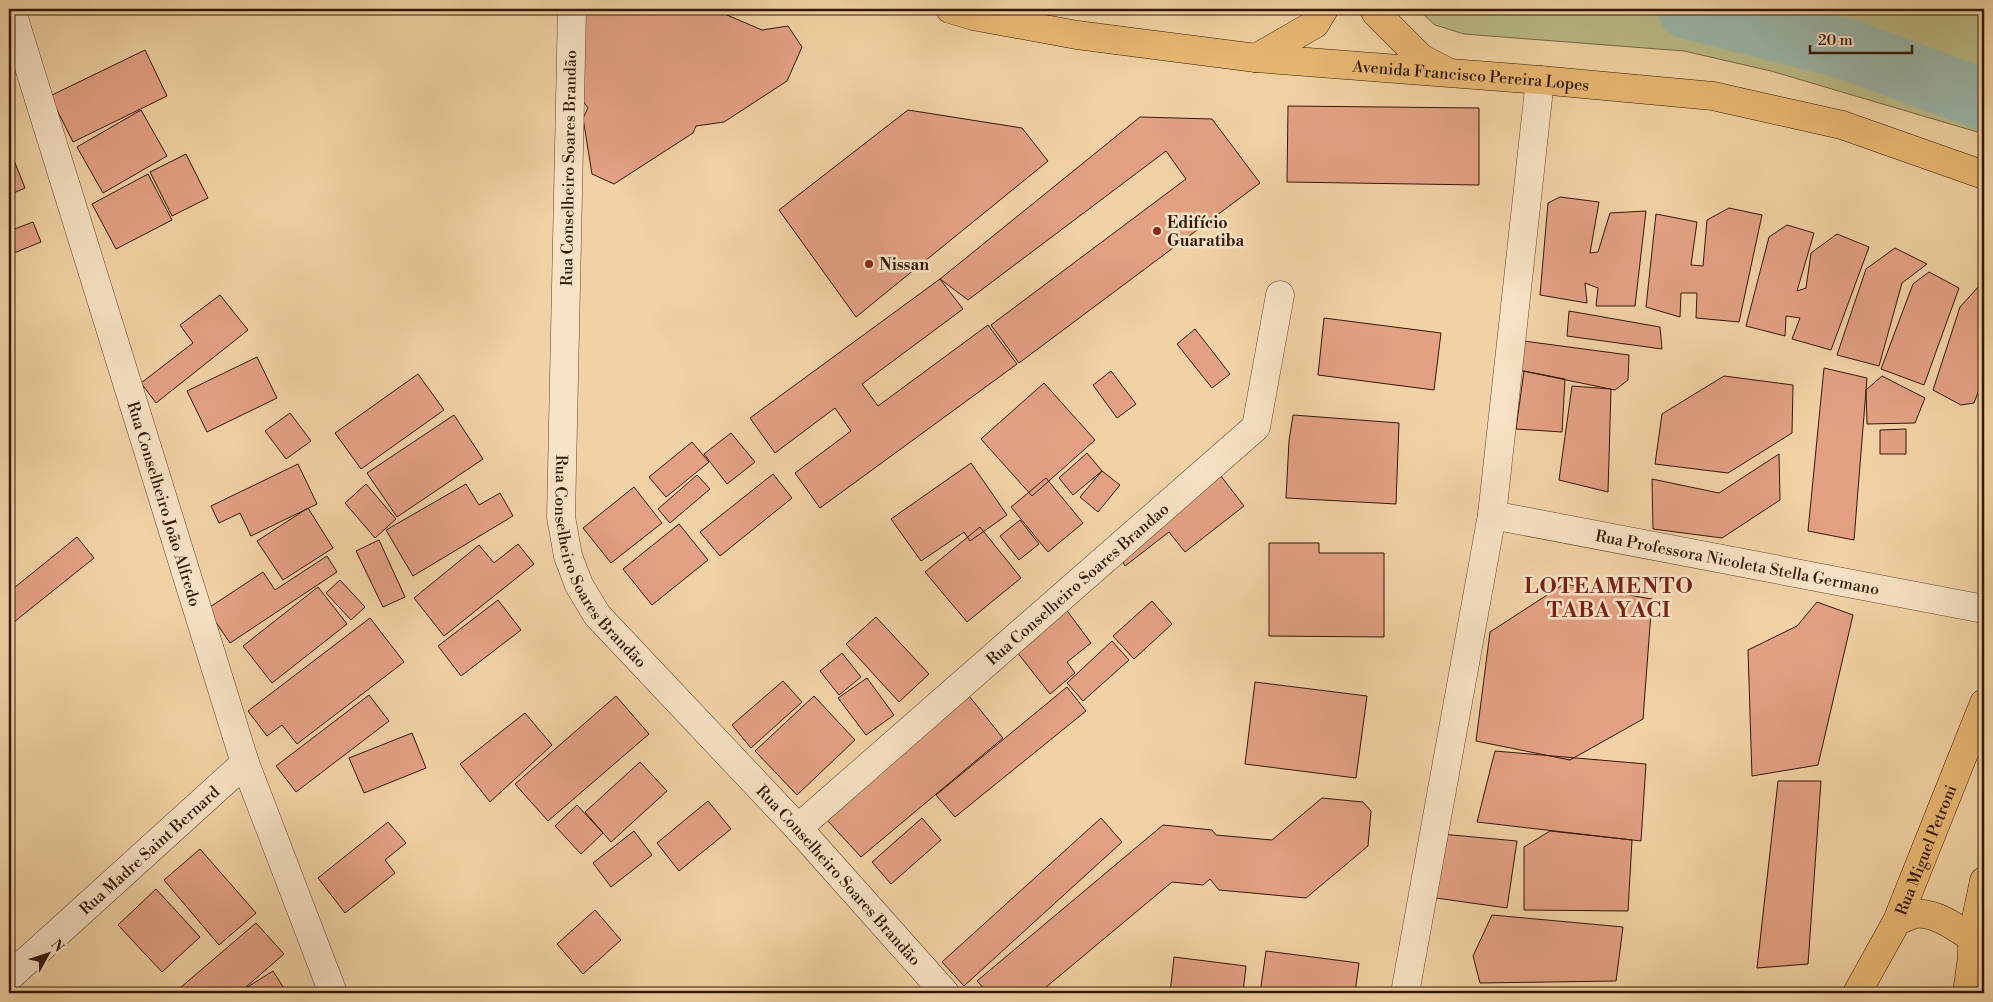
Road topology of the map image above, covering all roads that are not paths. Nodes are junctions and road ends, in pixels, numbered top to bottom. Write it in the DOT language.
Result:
graph roads {
  1 [pos="11,9"];
  2 [pos="572,9"];
  3 [pos="950,9"];
  4 [pos="1324,9"];
  5 [pos="1374,9"];
  6 [pos="1256,58"];
  7 [pos="1450,73"];
  8 [pos="1540,80"];
  9 [pos="1984,175"];
  10 [pos="1280,295"];
  11 [pos="1492,515"];
  12 [pos="1984,609"];
  13 [pos="1984,703"];
  14 [pos="245,763"];
  15 [pos="798,828"];
  16 [pos="1984,881"];
  17 [pos="1897,921"];
  18 [pos="1972,938"];
  19 [pos="9,977"];
  20 [pos="333,993"];
  21 [pos="945,993"];
  22 [pos="1405,993"];
  23 [pos="1857,993"];
  24 [pos="1967,993"];
  1 -- 14 [label="street, Rua Conselheiro João Alfredo"];
  2 -- 15 [label="street, Rua Conselheiro Soares Brandão"];
  3 -- 6 [label="main road, Avenida Francisco Pereira Lopes"];
  4 -- 6 [label="main road"];
  5 -- 7 [label="main road"];
  6 -- 7 [label="main road, Avenida Francisco Pereira Lopes"];
  7 -- 8 [label="main road, Avenida Francisco Pereira Lopes"];
  8 -- 9 [label="main road, Avenida Francisco Pereira Lopes"];
  8 -- 11 [label="street"];
  10 -- 15 [label="street, Rua Conselheiro Soares Brandao"];
  11 -- 12 [label="street, Rua Professora Nicoleta Stella Germano"];
  11 -- 22 [label="street"];
  13 -- 17 [label="main road, Rua Miguel Petroni"];
  14 -- 19 [label="street, Rua Madre Saint Bernard"];
  14 -- 20 [label="street, Rua Conselheiro João Alfredo"];
  15 -- 21 [label="street, Rua Conselheiro Soares Brandão"];
  16 -- 18 [label="main road"];
  17 -- 18 [label="main road"];
  17 -- 23 [label="main road, Rua Miguel Petroni"];
  18 -- 24 [label="main road"];
}
